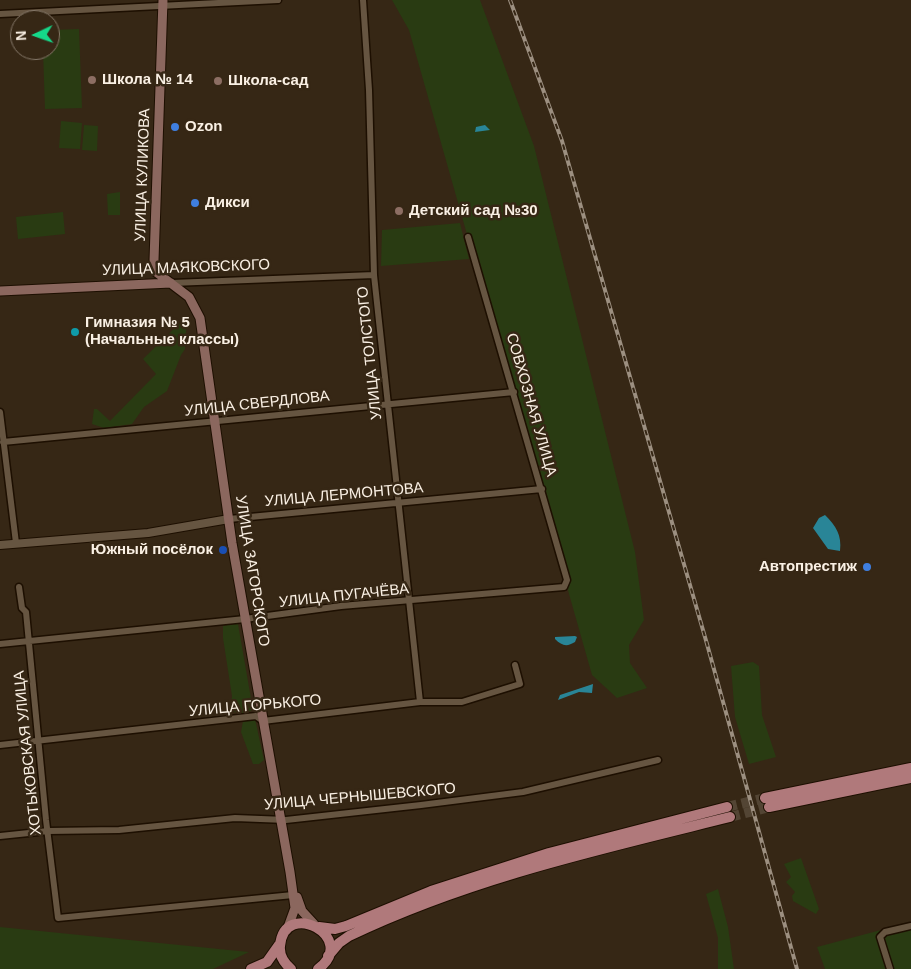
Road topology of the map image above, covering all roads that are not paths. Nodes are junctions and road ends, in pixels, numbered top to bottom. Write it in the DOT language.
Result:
graph roads {
  1 [pos="278,0"];
  2 [pos="363,0"];
  3 [pos="163,3"];
  4 [pos="0,14"];
  5 [pos="468,237"];
  6 [pos="374,274"];
  7 [pos="172,282"];
  8 [pos="0,291"];
  9 [pos="514,392"];
  10 [pos="388,404"];
  11 [pos="0,412"];
  12 [pos="216,422"];
  13 [pos="3,442"];
  14 [pos="542,489"];
  15 [pos="398,504"];
  16 [pos="229,519"];
  17 [pos="16,543"];
  18 [pos="0,545"];
  19 [pos="567,580"];
  20 [pos="19,588"];
  21 [pos="410,602"];
  22 [pos="245,619"];
  23 [pos="29,641"];
  24 [pos="0,644"];
  25 [pos="515,665"];
  26 [pos="420,702"];
  27 [pos="263,721"];
  28 [pos="39,741"];
  29 [pos="0,745"];
  30 [pos="658,760"];
  31 [pos="911,768"];
  32 [pos="911,778"];
  33 [pos="281,820"];
  34 [pos="48,831"];
  35 [pos="0,836"];
  36 [pos="290,872"];
  37 [pos="293,895"];
  38 [pos="316,926"];
  39 [pos="911,926"];
  40 [pos="287,930"];
  41 [pos="280,944"];
  42 [pos="328,956"];
  43 [pos="251,969"];
  44 [pos="291,969"];
  45 [pos="318,969"];
  46 [pos="890,969"];
  1 -- 3 [label="street"];
  2 -- 6 [label="street, УЛИЦА ТОЛСТОГО"];
  3 -- 4 [label="street"];
  3 -- 7 [label="main road, УЛИЦА КУЛИКОВА"];
  5 -- 9 [label="street, СОВХОЗНАЯ УЛИЦА"];
  6 -- 7 [label="street, УЛИЦА МАЯКОВСКОГО"];
  6 -- 10 [label="street, УЛИЦА ТОЛСТОГО"];
  7 -- 8 [label="main road, УЛИЦА МАЯКОВСКОГО"];
  7 -- 12 [label="main road, УЛИЦА ЗАГОРСКОГО"];
  9 -- 10 [label="street, УЛИЦА СВЕРДЛОВА"];
  9 -- 14 [label="street, СОВХОЗНАЯ УЛИЦА"];
  10 -- 12 [label="street, УЛИЦА СВЕРДЛОВА"];
  10 -- 15 [label="street, УЛИЦА ТОЛСТОГО"];
  11 -- 13 [label="street"];
  12 -- 13 [label="street, УЛИЦА СВЕРДЛОВА"];
  12 -- 16 [label="main road, УЛИЦА ЗАГОРСКОГО"];
  13 -- 17 [label="street"];
  14 -- 15 [label="street, УЛИЦА ЛЕРМОНТОВА"];
  14 -- 19 [label="street, СОВХОЗНАЯ УЛИЦА"];
  15 -- 16 [label="street, УЛИЦА ЛЕРМОНТОВА"];
  15 -- 21 [label="street, УЛИЦА ТОЛСТОГО"];
  16 -- 17 [label="street, УЛИЦА ЛЕРМОНТОВА"];
  16 -- 22 [label="main road, УЛИЦА ЗАГОРСКОГО"];
  17 -- 18 [label="street, УЛИЦА ЛЕРМОНТОВА"];
  19 -- 21 [label="street, УЛИЦА ПУГАЧЁВА"];
  20 -- 23 [label="street, ХОТЬКОВСКАЯ УЛИЦА"];
  21 -- 22 [label="street, УЛИЦА ПУГАЧЁВА"];
  21 -- 26 [label="street, УЛИЦА ТОЛСТОГО"];
  22 -- 23 [label="street, УЛИЦА ПУГАЧЁВА"];
  22 -- 27 [label="main road, УЛИЦА ЗАГОРСКОГО"];
  23 -- 24 [label="street, УЛИЦА ПУГАЧЁВА"];
  23 -- 28 [label="street, ХОТЬКОВСКАЯ УЛИЦА"];
  25 -- 26 [label="street, УЛИЦА ГОРЬКОГО"];
  26 -- 27 [label="street, УЛИЦА ГОРЬКОГО"];
  27 -- 28 [label="street, УЛИЦА ГОРЬКОГО"];
  27 -- 33 [label="main road, УЛИЦА ЗАГОРСКОГО"];
  28 -- 29 [label="street, УЛИЦА ГОРЬКОГО"];
  28 -- 34 [label="street, ХОТЬКОВСКАЯ УЛИЦА"];
  30 -- 33 [label="street, УЛИЦА ЧЕРНЫШЕВСКОГО"];
  31 -- 32 [label="main road"];
  33 -- 34 [label="street, УЛИЦА ЧЕРНЫШЕВСКОГО"];
  33 -- 36 [label="main road, УЛИЦА ЗАГОРСКОГО"];
  34 -- 35 [label="street, УЛИЦА ЧЕРНЫШЕВСКОГО"];
  34 -- 37 [label="street, ХОТЬКОВСКАЯ УЛИЦА"];
  36 -- 37 [label="main road"];
  36 -- 38 [label="main road"];
  37 -- 40 [label="main road"];
  38 -- 40 [label="main road"];
  38 -- 42 [label="main road"];
  38 -- 42 [label="main road"];
  39 -- 46 [label="street"];
  40 -- 41 [label="main road"];
  41 -- 43 [label="main road"];
  41 -- 44 [label="main road"];
  42 -- 45 [label="main road"];
}
